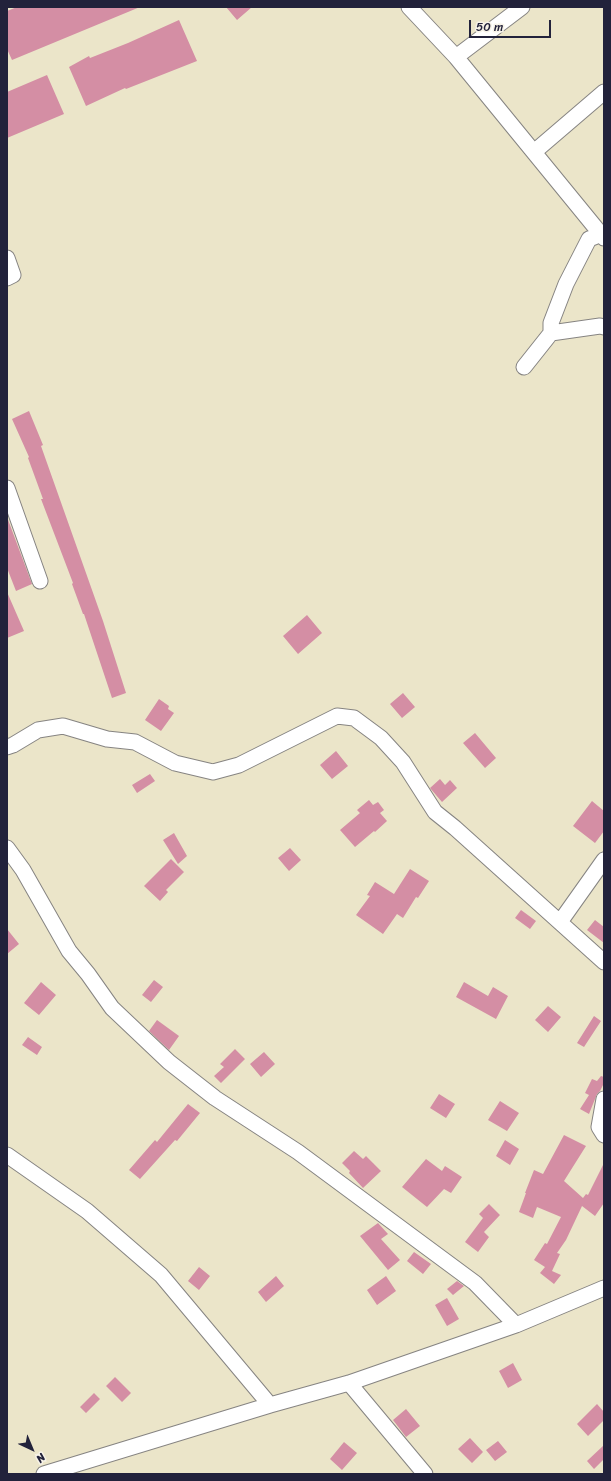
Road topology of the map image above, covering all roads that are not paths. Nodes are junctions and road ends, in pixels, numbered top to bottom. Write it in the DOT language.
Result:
graph roads {
  1 [pos="409,7"];
  2 [pos="522,7"];
  3 [pos="456,58"];
  4 [pos="604,92"];
  5 [pos="534,152"];
  6 [pos="603,235"];
  7 [pos="7,258"];
  8 [pos="7,278"];
  9 [pos="604,327"];
  10 [pos="552,333"];
  11 [pos="524,367"];
  12 [pos="7,488"];
  13 [pos="40,581"];
  14 [pos="7,747"];
  15 [pos="7,848"];
  16 [pos="604,860"];
  17 [pos="560,922"];
  18 [pos="604,962"];
  19 [pos="604,1099"];
  20 [pos="604,1136"];
  21 [pos="7,1155"];
  22 [pos="604,1288"];
  23 [pos="516,1325"];
  24 [pos="349,1383"];
  25 [pos="270,1405"];
  26 [pos="44,1474"];
  27 [pos="425,1474"];
  1 -- 3 [label="street"];
  2 -- 3 [label="street"];
  3 -- 5 [label="street"];
  4 -- 5 [label="street"];
  5 -- 6 [label="street"];
  6 -- 10 [label="street"];
  7 -- 8 [label="street"];
  9 -- 10 [label="street"];
  10 -- 11 [label="street"];
  12 -- 13 [label="street"];
  14 -- 17 [label="street"];
  15 -- 23 [label="street"];
  16 -- 17 [label="street"];
  17 -- 18 [label="street"];
  19 -- 20 [label="street"];
  21 -- 25 [label="street"];
  22 -- 23 [label="street"];
  23 -- 24 [label="street"];
  24 -- 25 [label="street"];
  24 -- 27 [label="street"];
  25 -- 26 [label="street"];
}
